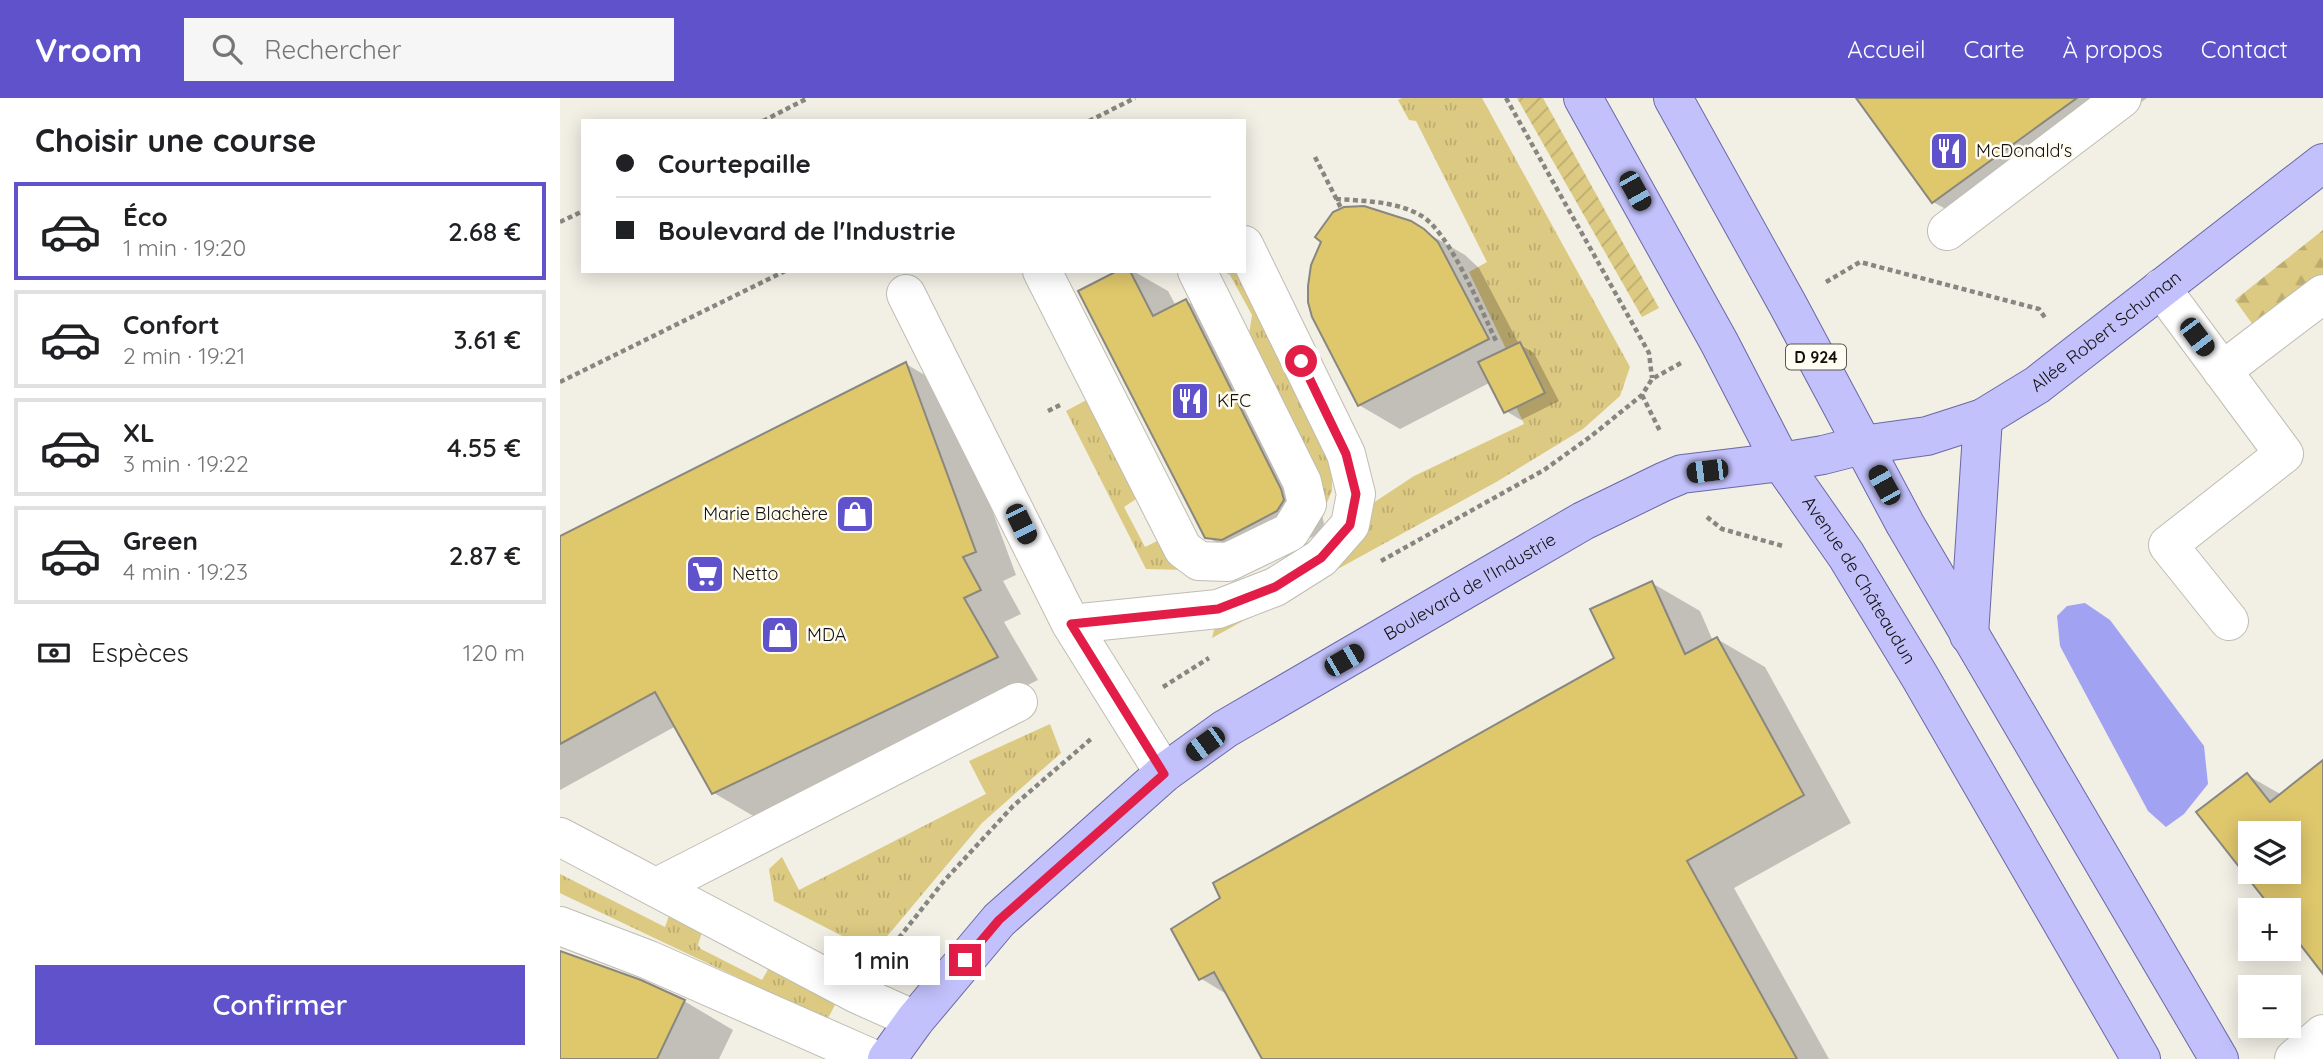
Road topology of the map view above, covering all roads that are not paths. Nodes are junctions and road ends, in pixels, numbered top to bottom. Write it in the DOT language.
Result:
graph roads {
  1 [pos="1583,98"];
  2 [pos="1673,98"];
  3 [pos="2122,98"];
  4 [pos="2323,163"];
  5 [pos="1947,231"];
  6 [pos="1246,249"];
  7 [pos="1043,273"];
  8 [pos="1197,273"];
  9 [pos="2161,288"];
  10 [pos="2323,294"];
  11 [pos="906,295"];
  12 [pos="2222,371"];
  13 [pos="1983,418"];
  14 [pos="1862,445"];
  15 [pos="1781,462"];
  16 [pos="2229,621"];
  17 [pos="1071,624"];
  18 [pos="1969,635"];
  19 [pos="1018,702"];
  20 [pos="1164,774"];
  21 [pos="560,837"];
  22 [pos="657,887"];
  23 [pos="560,926"];
  24 [pos="915,1020"];
  25 [pos="2323,1034"];
  26 [pos="873,1059"];
  27 [pos="887,1059"];
  28 [pos="2141,1059"];
  29 [pos="2219,1059"];
  30 [pos="2294,1059"];
  1 -- 15 [label="main road, Avenue de Châteaudun"];
  2 -- 14 [label="main road, D 924"];
  3 -- 5 [label="lane"];
  4 -- 9 [label="main road, Allée Robert Schuman"];
  6 -- 17 [label="lane"];
  7 -- 8 [label="lane"];
  9 -- 12 [label="lane"];
  9 -- 13 [label="main road, Allée Robert Schuman"];
  10 -- 12 [label="lane"];
  11 -- 17 [label="lane"];
  12 -- 16 [label="lane"];
  13 -- 14 [label="main road, Allée Robert Schuman"];
  13 -- 18 [label="main road"];
  14 -- 15 [label="main road, Boulevard de l'Industrie"];
  14 -- 18 [label="main road, D 924"];
  15 -- 20 [label="main road, Boulevard de l'Industrie"];
  15 -- 28 [label="main road, Avenue de Châteaudun"];
  17 -- 20 [label="lane"];
  18 -- 29 [label="main road, D 924"];
  19 -- 22 [label="lane"];
  20 -- 24 [label="main road, Boulevard de l'Industrie"];
  21 -- 22 [label="lane"];
  22 -- 24 [label="lane"];
  23 -- 26 [label="lane"];
  24 -- 27 [label="main road, Boulevard de l'Industrie"];
  25 -- 30 [label="lane"];
}
